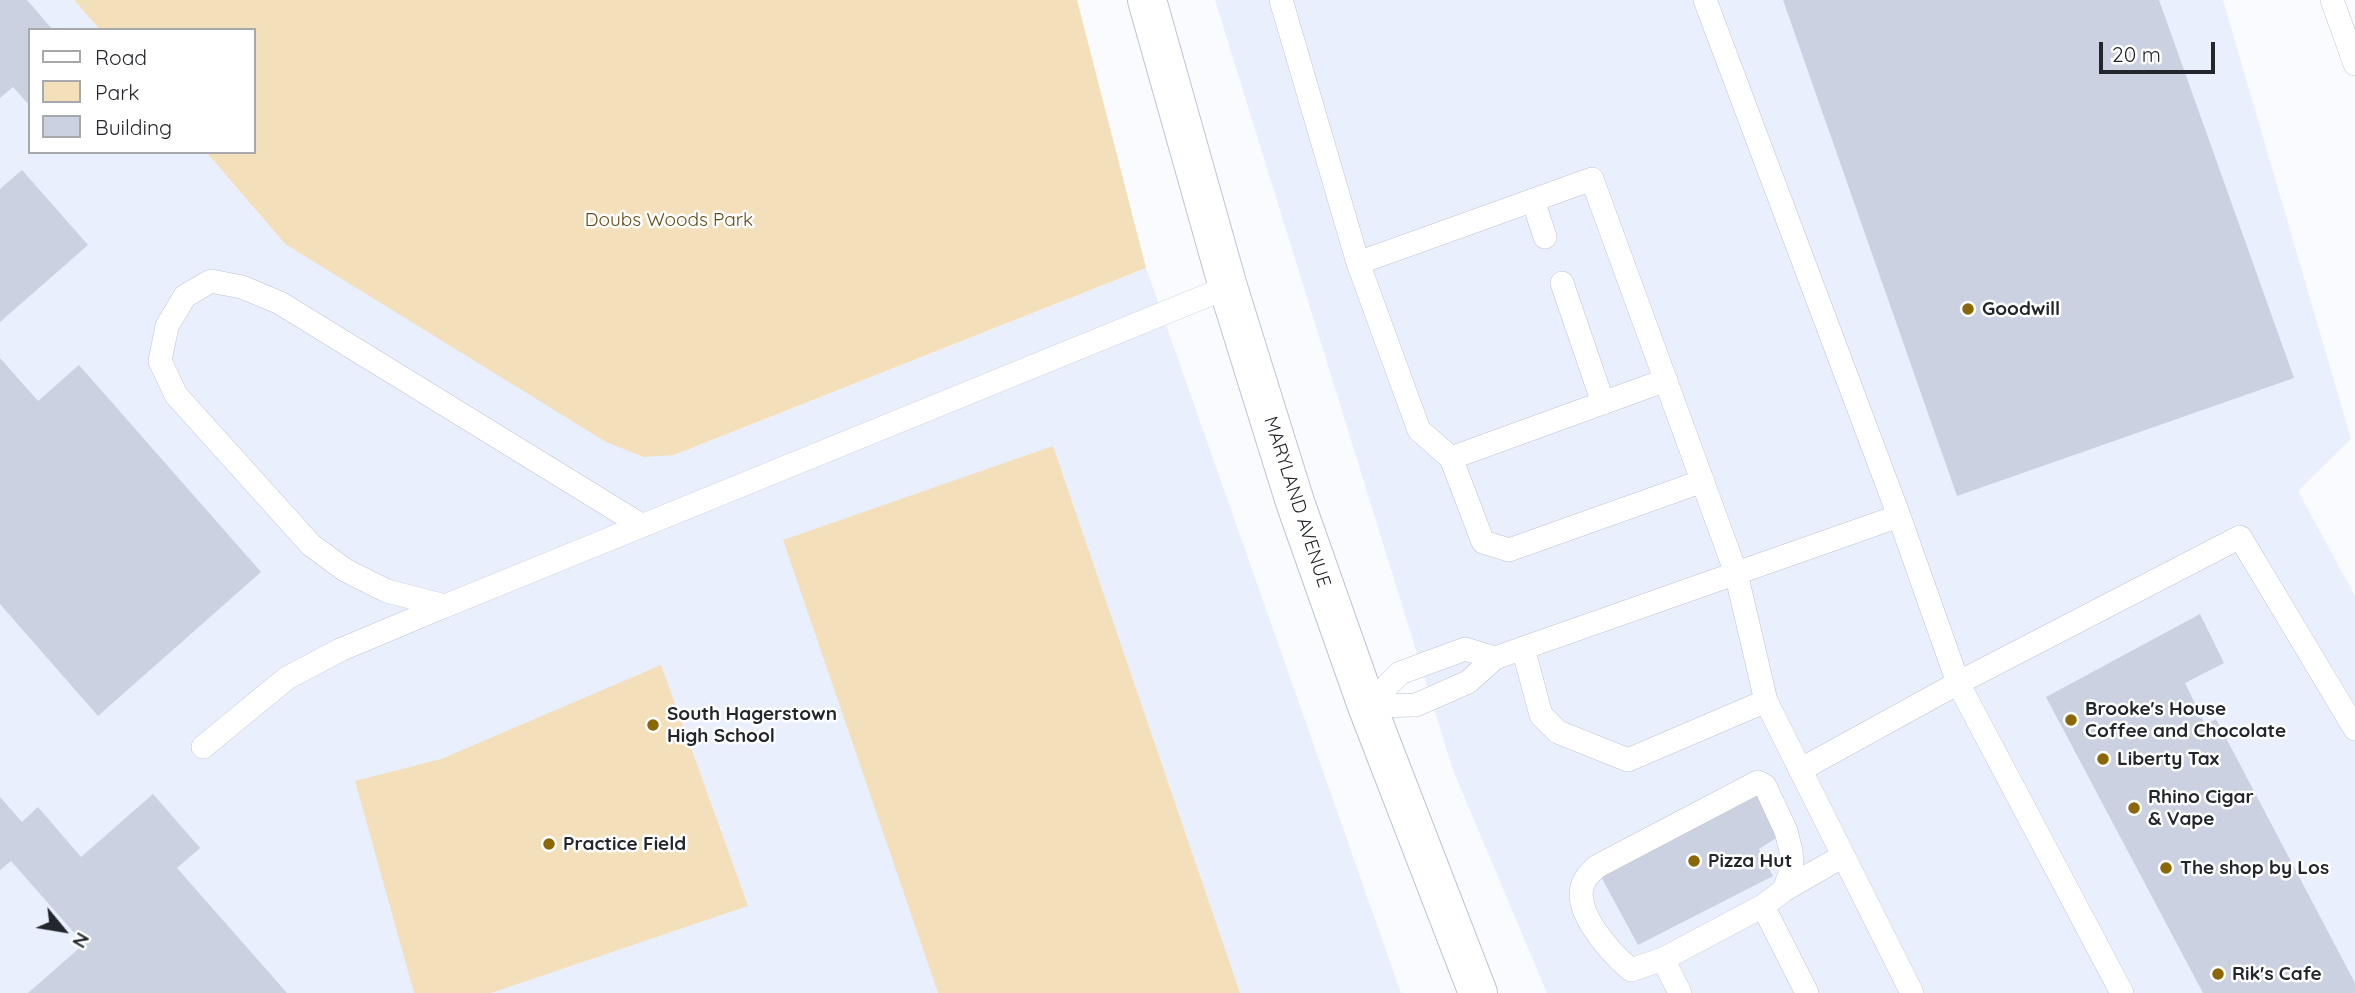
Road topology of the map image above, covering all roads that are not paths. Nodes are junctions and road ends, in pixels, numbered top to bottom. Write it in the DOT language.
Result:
graph roads {
  1 [pos="1147,0"];
  2 [pos="1281,0"];
  3 [pos="1705,0"];
  4 [pos="2332,0"];
  5 [pos="2355,64"];
  6 [pos="1533,200"];
  7 [pos="1545,237"];
  8 [pos="1358,263"];
  9 [pos="1562,283"];
  10 [pos="1228,287"];
  11 [pos="1666,380"];
  12 [pos="1603,403"];
  13 [pos="1451,458"];
  14 [pos="1703,481"];
  15 [pos="1899,516"];
  16 [pos="641,525"];
  17 [pos="1736,573"];
  18 [pos="445,607"];
  19 [pos="1523,648"];
  20 [pos="1495,658"];
  21 [pos="1958,683"];
  22 [pos="1766,701"];
  23 [pos="1367,706"];
  24 [pos="2355,729"];
  25 [pos="203,747"];
  26 [pos="1800,770"];
  27 [pos="1843,856"];
  28 [pos="1784,890"];
  29 [pos="1762,906"];
  30 [pos="1663,959"];
  31 [pos="1478,993"];
  32 [pos="1680,993"];
  33 [pos="1807,993"];
  34 [pos="1912,993"];
  35 [pos="2122,993"];
  1 -- 10 [label="main road, MARYLAND AVENUE"];
  2 -- 8 [label="lane"];
  3 -- 15 [label="lane"];
  4 -- 5 [label="lane"];
  6 -- 7 [label="lane"];
  6 -- 8 [label="lane"];
  6 -- 11 [label="lane"];
  8 -- 13 [label="lane"];
  9 -- 12 [label="lane"];
  10 -- 16 [label="lane"];
  10 -- 23 [label="main road, MARYLAND AVENUE"];
  11 -- 12 [label="lane"];
  11 -- 14 [label="lane"];
  12 -- 13 [label="lane"];
  13 -- 14 [label="lane"];
  14 -- 17 [label="lane"];
  15 -- 17 [label="lane"];
  15 -- 21 [label="lane"];
  16 -- 18 [label="lane"];
  16 -- 18 [label="lane"];
  17 -- 19 [label="lane"];
  17 -- 22 [label="lane"];
  18 -- 25 [label="lane"];
  19 -- 20 [label="lane"];
  19 -- 22 [label="lane"];
  20 -- 23 [label="lane"];
  20 -- 23 [label="lane"];
  21 -- 24 [label="lane"];
  21 -- 26 [label="lane"];
  21 -- 35 [label="lane"];
  22 -- 26 [label="lane"];
  23 -- 31 [label="main road, MARYLAND AVENUE"];
  26 -- 27 [label="lane"];
  27 -- 28 [label="lane"];
  27 -- 34 [label="lane"];
  28 -- 29 [label="lane"];
  28 -- 30 [label="lane"];
  29 -- 30 [label="lane"];
  29 -- 33 [label="lane"];
  30 -- 32 [label="lane"];
}
